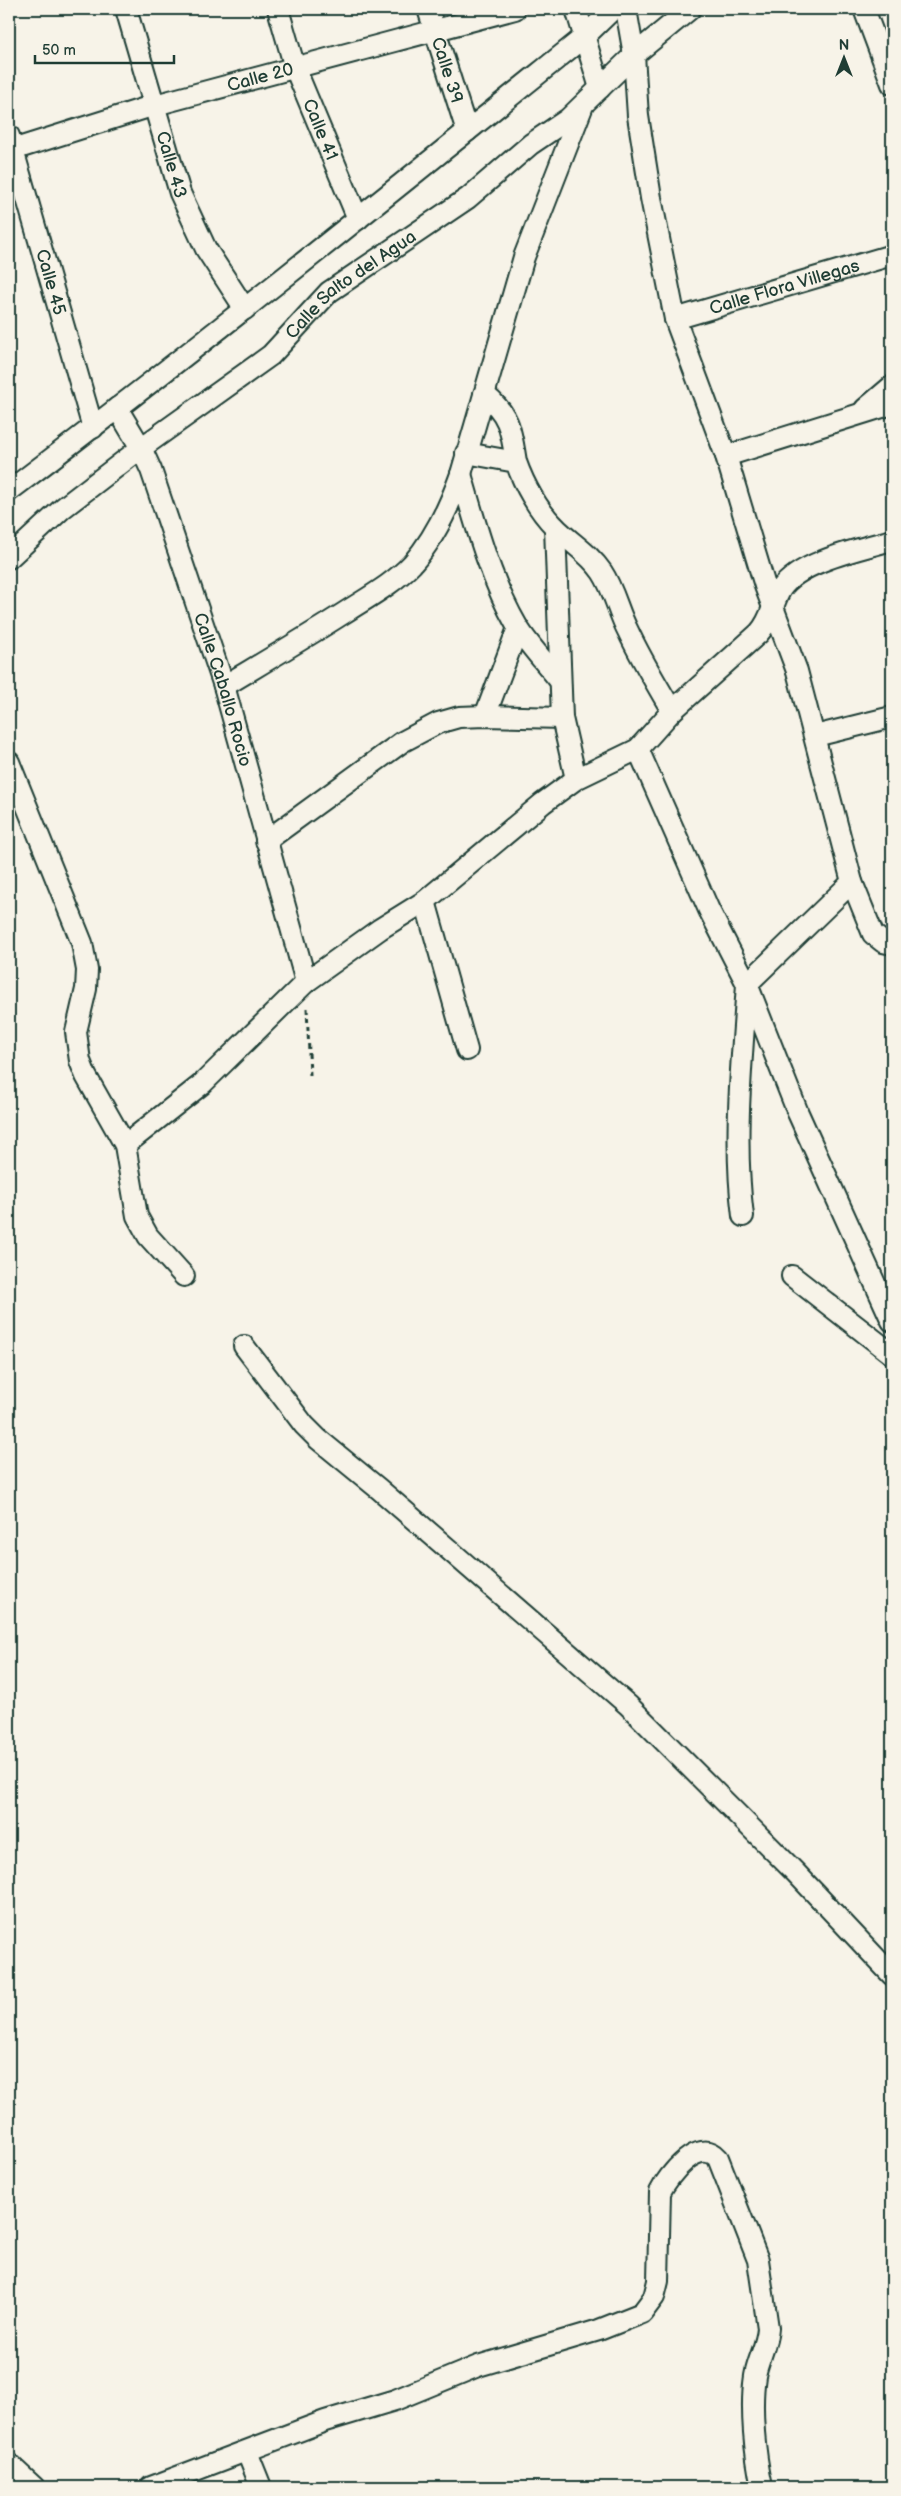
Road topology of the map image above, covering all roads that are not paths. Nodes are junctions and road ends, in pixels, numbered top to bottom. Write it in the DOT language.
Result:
graph roads {
  1 [pos="126,9"];
  2 [pos="278,9"];
  3 [pos="428,9"];
  4 [pos="515,9"];
  5 [pos="576,9"];
  6 [pos="613,9"];
  7 [pos="626,9"];
  8 [pos="690,9"];
  9 [pos="864,9"];
  10 [pos="434,30"];
  11 [pos="584,37"];
  12 [pos="634,55"];
  13 [pos="296,68"];
  14 [pos="892,84"];
  15 [pos="600,88"];
  16 [pos="155,105"];
  17 [pos="583,107"];
  18 [pos="467,131"];
  19 [pos="10,146"];
  20 [pos="358,219"];
  21 [pos="892,255"];
  22 [pos="245,309"];
  23 [pos="676,319"];
  24 [pos="892,386"];
  25 [pos="484,394"];
  26 [pos="892,404"];
  27 [pos="117,408"];
  28 [pos="856,416"];
  29 [pos="92,428"];
  30 [pos="141,448"];
  31 [pos="466,453"];
  32 [pos="726,456"];
  33 [pos="516,462"];
  34 [pos="461,474"];
  35 [pos="9,491"];
  36 [pos="555,527"];
  37 [pos="892,540"];
  38 [pos="9,558"];
  39 [pos="774,610"];
  40 [pos="518,628"];
  41 [pos="560,681"];
  42 [pos="224,686"];
  43 [pos="672,711"];
  44 [pos="485,716"];
  45 [pos="892,717"];
  46 [pos="562,718"];
  47 [pos="815,736"];
  48 [pos="638,749"];
  49 [pos="9,762"];
  50 [pos="576,779"];
  51 [pos="266,841"];
  52 [pos="852,882"];
  53 [pos="425,901"];
  54 [pos="892,944"];
  55 [pos="306,982"];
  56 [pos="747,984"];
  57 [pos="468,1050"];
  58 [pos="126,1145"];
  59 [pos="743,1216"];
  60 [pos="184,1276"];
  61 [pos="792,1276"];
  62 [pos="892,1321"];
  63 [pos="244,1346"];
  64 [pos="892,1354"];
  65 [pos="892,1976"];
  66 [pos="248,2452"];
  67 [pos="9,2464"];
  68 [pos="34,2487"];
  69 [pos="152,2487"];
  70 [pos="261,2487"];
  71 [pos="762,2487"];
  1 -- 16 [label="street, Calle 43"];
  2 -- 13 [label="street, Calle 41"];
  3 -- 10 [label="street, Calle 39"];
  4 -- 10 [label="street, Calle 20"];
  5 -- 11 [label="street"];
  6 -- 11 [label="street"];
  7 -- 12 [label="street"];
  8 -- 12 [label="street, Calle Salto del Agua"];
  9 -- 14 [label="street"];
  10 -- 13 [label="street, Calle 20"];
  10 -- 18 [label="street, Calle 39"];
  11 -- 15 [label="street"];
  11 -- 18 [label="street"];
  12 -- 15 [label="street, Calle Salto del Agua"];
  12 -- 23 [label="street"];
  13 -- 16 [label="street, Calle 20"];
  13 -- 20 [label="street, Calle 41"];
  15 -- 17 [label="street, Calle Salto del Agua"];
  16 -- 19 [label="street, Calle 20"];
  16 -- 22 [label="street, Calle 43"];
  17 -- 25 [label="street"];
  17 -- 30 [label="street, Calle Salto del Agua"];
  18 -- 20 [label="street"];
  19 -- 29 [label="street, Calle 45"];
  20 -- 22 [label="street"];
  21 -- 23 [label="street, Calle Flora Villegas"];
  22 -- 27 [label="street"];
  23 -- 32 [label="street"];
  24 -- 28 [label="street"];
  25 -- 31 [label="street"];
  25 -- 33 [label="street"];
  26 -- 28 [label="street"];
  27 -- 29 [label="street"];
  27 -- 30 [label="street, Calle Caballo Rocio"];
  28 -- 32 [label="street"];
  29 -- 35 [label="street"];
  30 -- 38 [label="street, Calle Salto del Agua"];
  30 -- 42 [label="street, Calle Caballo Rocio"];
  31 -- 33 [label="street"];
  31 -- 34 [label="street"];
  32 -- 39 [label="street"];
  33 -- 36 [label="street"];
  34 -- 40 [label="street"];
  34 -- 42 [label="street"];
  36 -- 41 [label="street"];
  36 -- 43 [label="street"];
  37 -- 39 [label="street"];
  39 -- 43 [label="street"];
  39 -- 47 [label="street"];
  40 -- 41 [label="street"];
  40 -- 44 [label="street"];
  41 -- 46 [label="street"];
  42 -- 51 [label="street, Calle Caballo Rocio"];
  43 -- 48 [label="street"];
  44 -- 46 [label="street"];
  44 -- 51 [label="street"];
  45 -- 47 [label="street"];
  46 -- 50 [label="street"];
  47 -- 52 [label="street"];
  48 -- 50 [label="street"];
  48 -- 56 [label="street"];
  49 -- 58 [label="street"];
  50 -- 53 [label="street"];
  51 -- 55 [label="street, Calle Caballo Rocio"];
  52 -- 54 [label="street"];
  52 -- 56 [label="street"];
  53 -- 55 [label="street"];
  53 -- 57 [label="street"];
  55 -- 58 [label="street"];
  56 -- 59 [label="street"];
  56 -- 62 [label="street"];
  58 -- 60 [label="street"];
  61 -- 64 [label="street"];
  63 -- 65 [label="street"];
  66 -- 69 [label="street"];
  66 -- 70 [label="street"];
  66 -- 71 [label="street"];
  67 -- 68 [label="street"];
}
